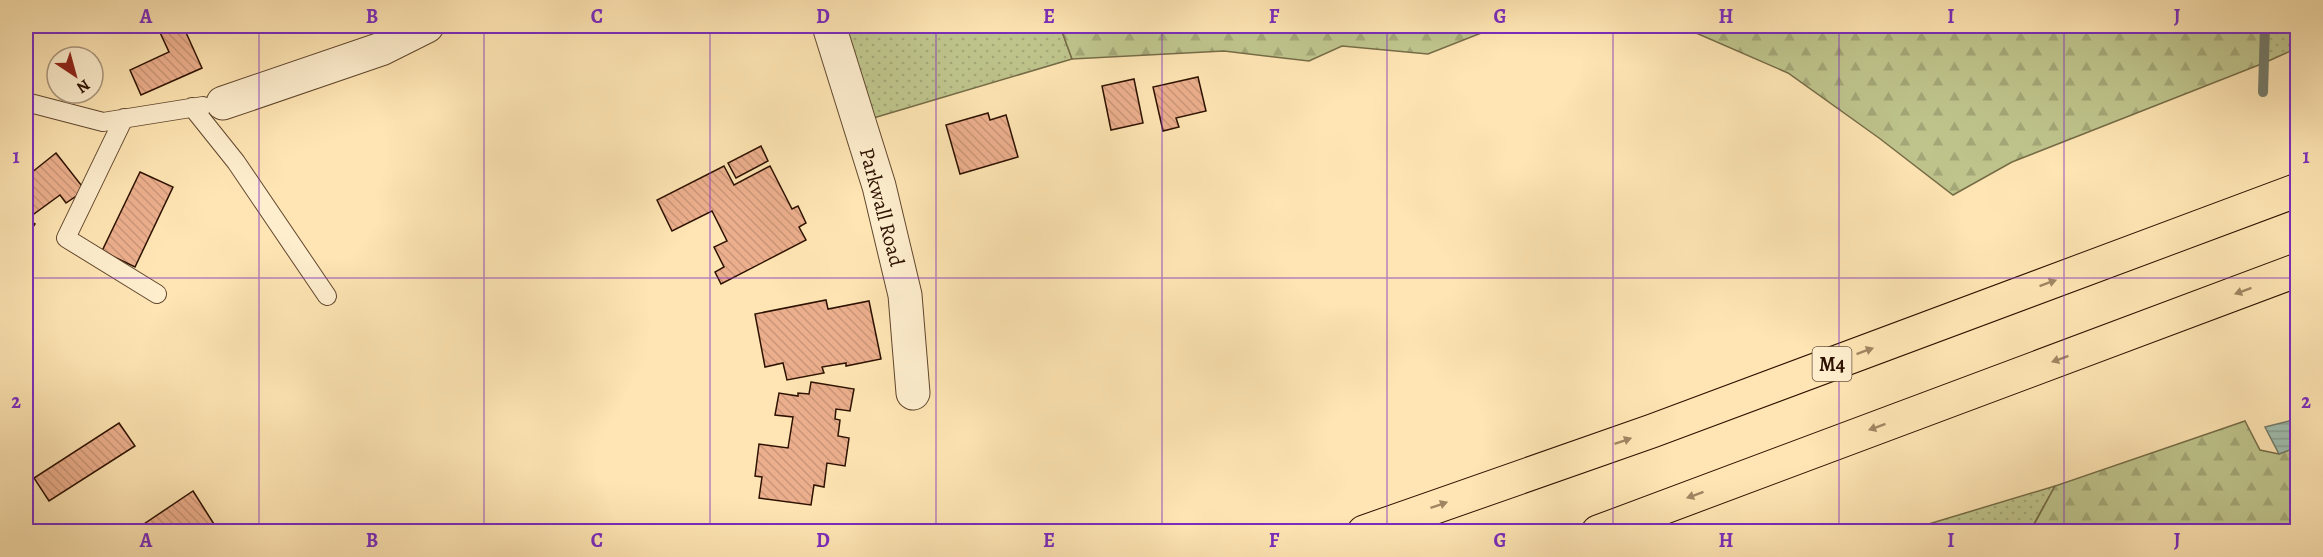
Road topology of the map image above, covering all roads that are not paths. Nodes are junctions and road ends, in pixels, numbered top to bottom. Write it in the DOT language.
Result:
graph roads {
  1 [pos="427,26"];
  2 [pos="829,26"];
  3 [pos="26,102"];
  4 [pos="208,105"];
  5 [pos="124,118"];
  6 [pos="2298,190"];
  7 [pos="2298,270"];
  8 [pos="157,294"];
  9 [pos="327,296"];
  10 [pos="913,393"];
  11 [pos="1364,531"];
  12 [pos="1598,531"];
  1 -- 4 [label="street"];
  2 -- 10 [label="street, Parkwall Road"];
  3 -- 5 [label="lane"];
  4 -- 5 [label="lane"];
  4 -- 9 [label="lane"];
  5 -- 8 [label="lane"];
  11 -- 6 [label="highway, M4, one-way"];
  7 -- 12 [label="highway, one-way"];
}
